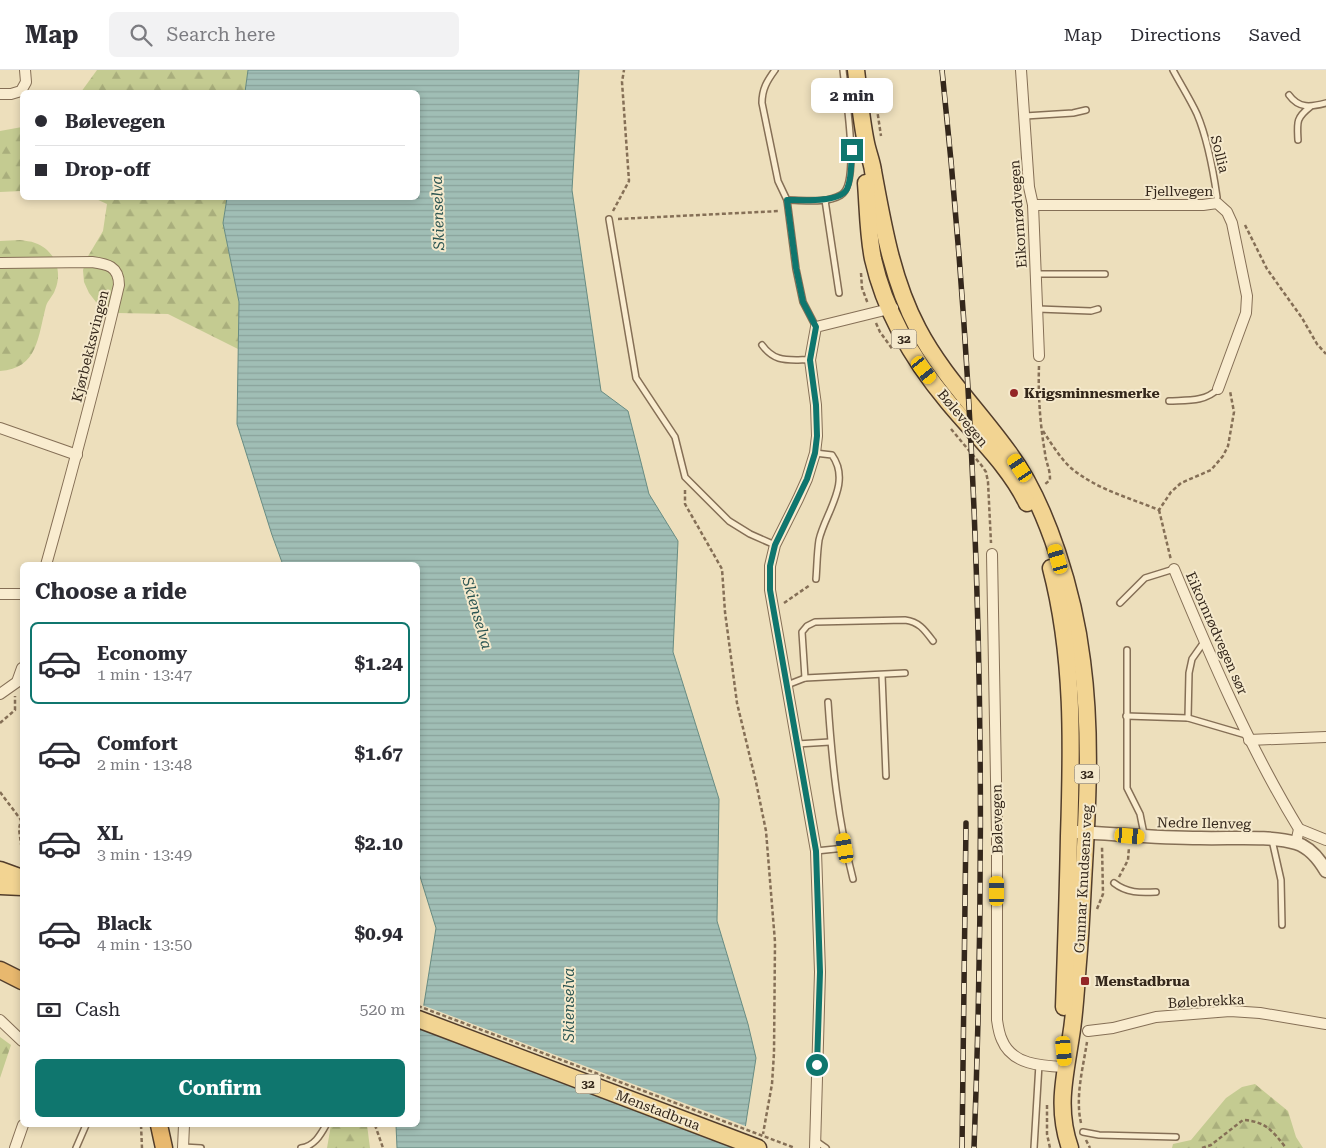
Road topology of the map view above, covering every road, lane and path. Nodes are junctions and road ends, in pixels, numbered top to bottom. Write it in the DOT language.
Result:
graph roads {
  1 [pos="25,70"];
  2 [pos="624,70"];
  3 [pos="775,70"];
  4 [pos="843,70"];
  5 [pos="856,70"];
  6 [pos="1021,70"];
  7 [pos="1172,70"];
  8 [pos="20,90"];
  9 [pos="21,90"];
  10 [pos="0,94"];
  11 [pos="1289,96"];
  12 [pos="1326,103"];
  13 [pos="1310,107"];
  14 [pos="1086,110"];
  15 [pos="1025,116"];
  16 [pos="1298,140"];
  17 [pos="866,144"];
  18 [pos="787,200"];
  19 [pos="825,200"];
  20 [pos="1217,200"];
  21 [pos="1033,205"];
  22 [pos="788,210"];
  23 [pos="609,219"];
  24 [pos="1244,224"];
  25 [pos="0,263"];
  26 [pos="1036,274"];
  27 [pos="1105,274"];
  28 [pos="839,293"];
  29 [pos="906,305"];
  30 [pos="889,309"];
  31 [pos="1038,309"];
  32 [pos="1098,309"];
  33 [pos="816,327"];
  34 [pos="762,346"];
  35 [pos="1326,354"];
  36 [pos="1039,356"];
  37 [pos="810,360"];
  38 [pos="1223,377"];
  39 [pos="1218,389"];
  40 [pos="1170,401"];
  41 [pos="0,428"];
  42 [pos="1043,430"];
  43 [pos="815,453"];
  44 [pos="77,455"];
  45 [pos="685,477"];
  46 [pos="1032,489"];
  47 [pos="1160,510"];
  48 [pos="775,545"];
  49 [pos="992,554"];
  50 [pos="47,562"];
  51 [pos="1174,569"];
  52 [pos="816,579"];
  53 [pos="0,594"];
  54 [pos="20,594"];
  55 [pos="1120,603"];
  56 [pos="773,608"];
  57 [pos="933,641"];
  58 [pos="1204,642"];
  59 [pos="1127,650"];
  60 [pos="905,674"];
  61 [pos="882,675"];
  62 [pos="805,678"];
  63 [pos="20,682"];
  64 [pos="786,686"];
  65 [pos="4,692"];
  66 [pos="828,702"];
  67 [pos="1126,716"];
  68 [pos="1188,718"];
  69 [pos="0,723"];
  70 [pos="1326,737"];
  71 [pos="1248,738"];
  72 [pos="830,742"];
  73 [pos="797,744"];
  74 [pos="886,776"];
  75 [pos="0,792"];
  76 [pos="20,817"];
  77 [pos="1299,829"];
  78 [pos="1086,833"];
  79 [pos="1130,836"];
  80 [pos="1144,838"];
  81 [pos="1272,840"];
  82 [pos="1326,840"];
  83 [pos="1296,843"];
  84 [pos="845,848"];
  85 [pos="816,851"];
  86 [pos="0,870"];
  87 [pos="1326,871"];
  88 [pos="20,877"];
  89 [pos="853,879"];
  90 [pos="1114,883"];
  91 [pos="0,886"];
  92 [pos="20,887"];
  93 [pos="1156,892"];
  94 [pos="1282,925"];
  95 [pos="0,970"];
  96 [pos="0,980"];
  97 [pos="20,980"];
  98 [pos="20,986"];
  99 [pos="420,1007"];
  100 [pos="0,1020"];
  101 [pos="420,1020"];
  102 [pos="1326,1024"];
  103 [pos="1088,1031"];
  104 [pos="20,1039"];
  105 [pos="1039,1064"];
  106 [pos="1065,1067"];
  107 [pos="22,1127"];
  108 [pos="85,1127"];
  109 [pos="140,1127"];
  110 [pos="159,1127"];
  111 [pos="159,1127"];
  112 [pos="184,1127"];
  113 [pos="325,1127"];
  114 [pos="376,1127"];
  115 [pos="1083,1132"];
  116 [pos="1176,1136"];
  117 [pos="761,1143"];
  118 [pos="815,1144"];
  119 [pos="183,1147"];
  120 [pos="15,1148"];
  121 [pos="76,1148"];
  122 [pos="142,1148"];
  123 [pos="155,1148"];
  124 [pos="164,1148"];
  125 [pos="201,1148"];
  126 [pos="301,1148"];
  127 [pos="383,1148"];
  128 [pos="794,1148"];
  129 [pos="826,1148"];
  130 [pos="1034,1148"];
  131 [pos="1070,1148"];
  132 [pos="1202,1148"];
  133 [pos="1286,1148"];
  1 -- 9 [label="street"];
  2 -- 23 [label="path"];
  3 -- 18 [label="lane"];
  4 -- 19 [label="lane"];
  5 -- 17 [label="main road, Bølevegen / 32"];
  6 -- 15 [label="street, Eikornrødvegen"];
  7 -- 20 [label="lane, Sollia"];
  8 -- 10 [label="street"];
  11 -- 13 [label="lane"];
  12 -- 13 [label="lane"];
  13 -- 16 [label="lane"];
  14 -- 15 [label="lane"];
  15 -- 21 [label="street, Eikornrødvegen"];
  17 -- 29 [label="main road, Bølevegen / 32"];
  17 -- 30 [label="main road, Bølevegen / 32"];
  18 -- 19 [label="lane"];
  18 -- 22 [label="lane"];
  19 -- 28 [label="lane"];
  20 -- 21 [label="street, Fjellvegen"];
  20 -- 38 [label="street, Fjellvegen"];
  21 -- 26 [label="street, Eikornrødvegen"];
  22 -- 23 [label="path"];
  22 -- 33 [label="lane"];
  23 -- 45 [label="lane"];
  24 -- 35 [label="path"];
  25 -- 44 [label="street, Kjørbekksvingen"];
  26 -- 27 [label="lane"];
  26 -- 31 [label="street, Eikornrødvegen"];
  29 -- 30 [label="street"];
  29 -- 46 [label="main road, Bølevegen / 32"];
  30 -- 33 [label="street"];
  30 -- 46 [label="main road, Bølevegen / 32"];
  31 -- 32 [label="lane"];
  31 -- 36 [label="street, Eikornrødvegen"];
  33 -- 37 [label="street"];
  34 -- 37 [label="lane"];
  36 -- 42 [label="path"];
  37 -- 43 [label="street"];
  38 -- 39 [label="street, Fjellvegen"];
  38 -- 47 [label="path"];
  39 -- 40 [label="lane"];
  41 -- 44 [label="street"];
  42 -- 46 [label="path"];
  42 -- 47 [label="path"];
  43 -- 48 [label="street"];
  43 -- 52 [label="lane"];
  44 -- 50 [label="street, Kjørbekksvingen"];
  45 -- 48 [label="lane"];
  45 -- 117 [label="path"];
  46 -- 78 [label="main road, Gunnar Knudsens veg / 32"];
  47 -- 51 [label="path"];
  48 -- 56 [label="street"];
  49 -- 105 [label="street, Bølevegen"];
  51 -- 55 [label="lane, Eikornrødvegen sør"];
  51 -- 58 [label="street, Eikornrødvegen sør"];
  52 -- 56 [label="path"];
  53 -- 54 [label="street"];
  56 -- 64 [label="street"];
  57 -- 62 [label="lane"];
  58 -- 68 [label="lane"];
  58 -- 71 [label="street, Eikornrødvegen sør"];
  59 -- 67 [label="lane"];
  60 -- 61 [label="lane"];
  61 -- 62 [label="lane"];
  61 -- 74 [label="lane"];
  62 -- 64 [label="lane"];
  63 -- 65 [label="street"];
  64 -- 73 [label="street"];
  65 -- 69 [label="path"];
  66 -- 72 [label="lane"];
  67 -- 68 [label="lane"];
  67 -- 80 [label="lane"];
  68 -- 71 [label="lane"];
  70 -- 71 [label="street"];
  71 -- 77 [label="street, Eikornrødvegen sør"];
  72 -- 73 [label="lane"];
  72 -- 84 [label="lane"];
  73 -- 85 [label="street"];
  75 -- 76 [label="path"];
  77 -- 82 [label="street"];
  77 -- 83 [label="street"];
  78 -- 79 [label="street, Nedre Ilenveg"];
  78 -- 90 [label="path"];
  78 -- 106 [label="main road, Gunnar Knudsens veg / 32"];
  79 -- 80 [label="street, Nedre Ilenveg"];
  79 -- 90 [label="path"];
  80 -- 81 [label="street, Nedre Ilenveg"];
  81 -- 83 [label="street, Nedre Ilenveg"];
  81 -- 94 [label="lane"];
  83 -- 87 [label="street, Nedre Ilenveg"];
  84 -- 85 [label="lane"];
  84 -- 89 [label="lane"];
  85 -- 118 [label="street"];
  86 -- 88 [label="main road"];
  90 -- 93 [label="lane"];
  91 -- 92 [label="main road"];
  95 -- 97 [label="highway"];
  96 -- 98 [label="highway"];
  99 -- 128 [label="path, bridge"];
  100 -- 104 [label="street"];
  101 -- 117 [label="main road, Menstadbrua / 32"];
  102 -- 103 [label="street, Bølebrekka"];
  105 -- 106 [label="street, Bølevegen"];
  105 -- 130 [label="lane"];
  106 -- 131 [label="main road, Gunnar Knudsens veg / 32"];
  107 -- 120 [label="street"];
  108 -- 121 [label="lane"];
  109 -- 122 [label="path"];
  110 -- 123 [label="highway"];
  111 -- 124 [label="highway"];
  112 -- 119 [label="street"];
  113 -- 126 [label="lane"];
  114 -- 127 [label="path"];
  115 -- 116 [label="lane"];
  118 -- 129 [label="lane"];
  119 -- 125 [label="lane"];
  132 -- 133 [label="path"];
}
